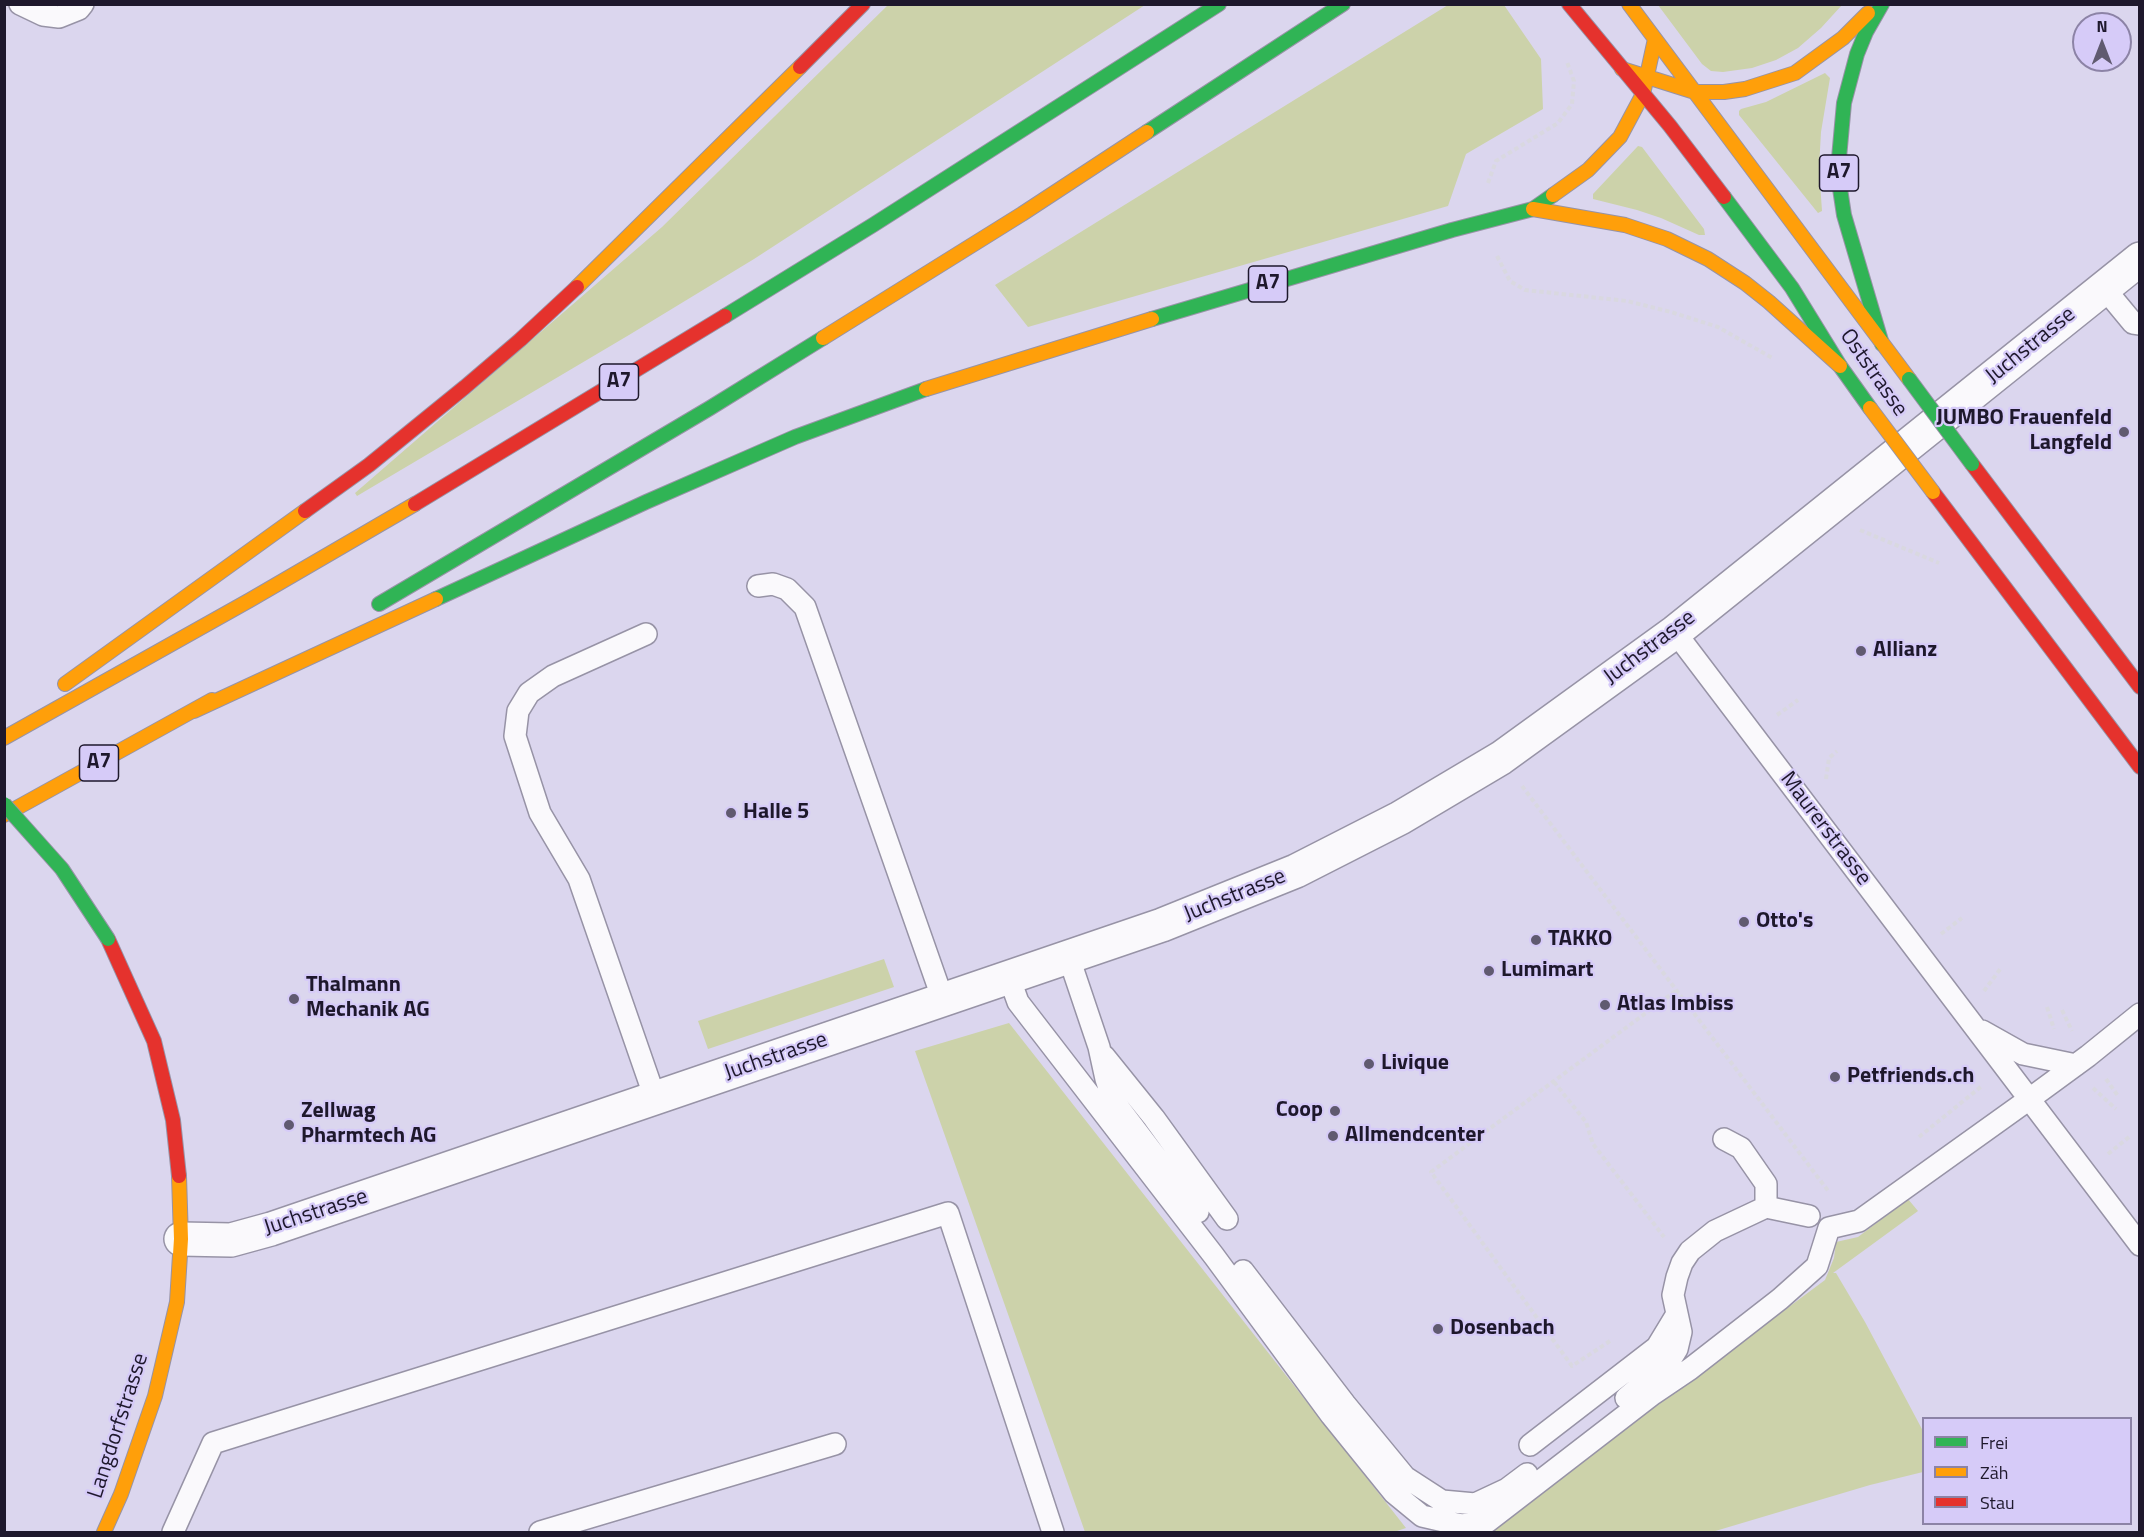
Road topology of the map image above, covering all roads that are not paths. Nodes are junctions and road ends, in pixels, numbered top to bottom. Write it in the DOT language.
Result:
graph roads {
  1 [pos="20,4"];
  2 [pos="83,4"];
  3 [pos="863,4"];
  4 [pos="1219,4"];
  5 [pos="1343,4"];
  6 [pos="1569,4"];
  7 [pos="1629,4"];
  8 [pos="1875,4"];
  9 [pos="1882,4"];
  10 [pos="1655,39"];
  11 [pos="1622,69"];
  12 [pos="1648,78"];
  13 [pos="1695,92"];
  14 [pos="1643,94"];
  15 [pos="1533,209"];
  16 [pos="2139,259"];
  17 [pos="2104,288"];
  18 [pos="2139,324"];
  19 [pos="1882,344"];
  20 [pos="1840,366"];
  21 [pos="758,586"];
  22 [pos="368,611"];
  23 [pos="1675,632"];
  24 [pos="327,634"];
  25 [pos="646,634"];
  26 [pos="2139,687"];
  27 [pos="52,693"];
  28 [pos="33,706"];
  29 [pos="194,711"];
  30 [pos="4,727"];
  31 [pos="4,738"];
  32 [pos="2139,767"];
  33 [pos="4,804"];
  34 [pos="4,815"];
  35 [pos="1068,958"];
  36 [pos="1009,977"];
  37 [pos="944,1000"];
  38 [pos="2139,1014"];
  39 [pos="1974,1027"];
  40 [pos="1099,1047"];
  41 [pos="2076,1065"];
  42 [pos="655,1098"];
  43 [pos="2028,1100"];
  44 [pos="1724,1139"];
  45 [pos="1766,1207"];
  46 [pos="1809,1216"];
  47 [pos="1227,1219"];
  48 [pos="181,1239"];
  49 [pos="2139,1245"];
  50 [pos="1677,1314"];
  51 [pos="835,1444"];
  52 [pos="1530,1445"];
  53 [pos="104,1533"];
  54 [pos="173,1533"];
  55 [pos="540,1533"];
  56 [pos="1053,1533"];
  1 -- 2 [label="lane"];
  3 -- 27 [label="main road"];
  4 -- 31 [label="main road, A7"];
  5 -- 22 [label="main road"];
  6 -- 11 [label="main road, Oststrasse"];
  7 -- 10 [label="main road, Oststrasse"];
  8 -- 13 [label="main road"];
  9 -- 19 [label="main road, A7"];
  10 -- 12 [label="main road, A7"];
  10 -- 13 [label="main road, Oststrasse"];
  11 -- 12 [label="main road"];
  11 -- 14 [label="main road, Oststrasse"];
  12 -- 13 [label="main road"];
  12 -- 14 [label="main road, A7"];
  13 -- 19 [label="main road, Oststrasse"];
  14 -- 15 [label="main road, A7"];
  14 -- 20 [label="main road, Oststrasse"];
  15 -- 20 [label="main road, A7"];
  15 -- 29 [label="main road, A7"];
  16 -- 17 [label="street, Juchstrasse"];
  17 -- 18 [label="lane"];
  17 -- 23 [label="street, Juchstrasse"];
  19 -- 26 [label="main road, Oststrasse, bridge"];
  20 -- 32 [label="main road, Oststrasse, bridge"];
  21 -- 37 [label="lane"];
  23 -- 35 [label="street, Juchstrasse"];
  23 -- 39 [label="lane, Maurerstrasse"];
  24 -- 29 [label="main road, A7"];
  25 -- 42 [label="lane"];
  28 -- 30 [label="main road"];
  29 -- 34 [label="main road, A7"];
  33 -- 48 [label="main road, Langdorfstrasse, bridge"];
  35 -- 36 [label="street, Juchstrasse"];
  35 -- 40 [label="lane"];
  36 -- 37 [label="street, Juchstrasse"];
  36 -- 43 [label="lane"];
  37 -- 42 [label="street, Juchstrasse"];
  38 -- 41 [label="lane"];
  39 -- 41 [label="lane, Maurerstrasse"];
  39 -- 43 [label="lane, Maurerstrasse"];
  40 -- 47 [label="lane"];
  40 -- 50 [label="lane"];
  41 -- 43 [label="lane"];
  42 -- 48 [label="street, Juchstrasse"];
  43 -- 49 [label="lane, Maurerstrasse"];
  44 -- 45 [label="lane"];
  45 -- 46 [label="lane"];
  45 -- 50 [label="lane"];
  48 -- 53 [label="main road, Langdorfstrasse"];
  50 -- 52 [label="lane"];
  51 -- 55 [label="lane"];
  54 -- 56 [label="lane"];
}
